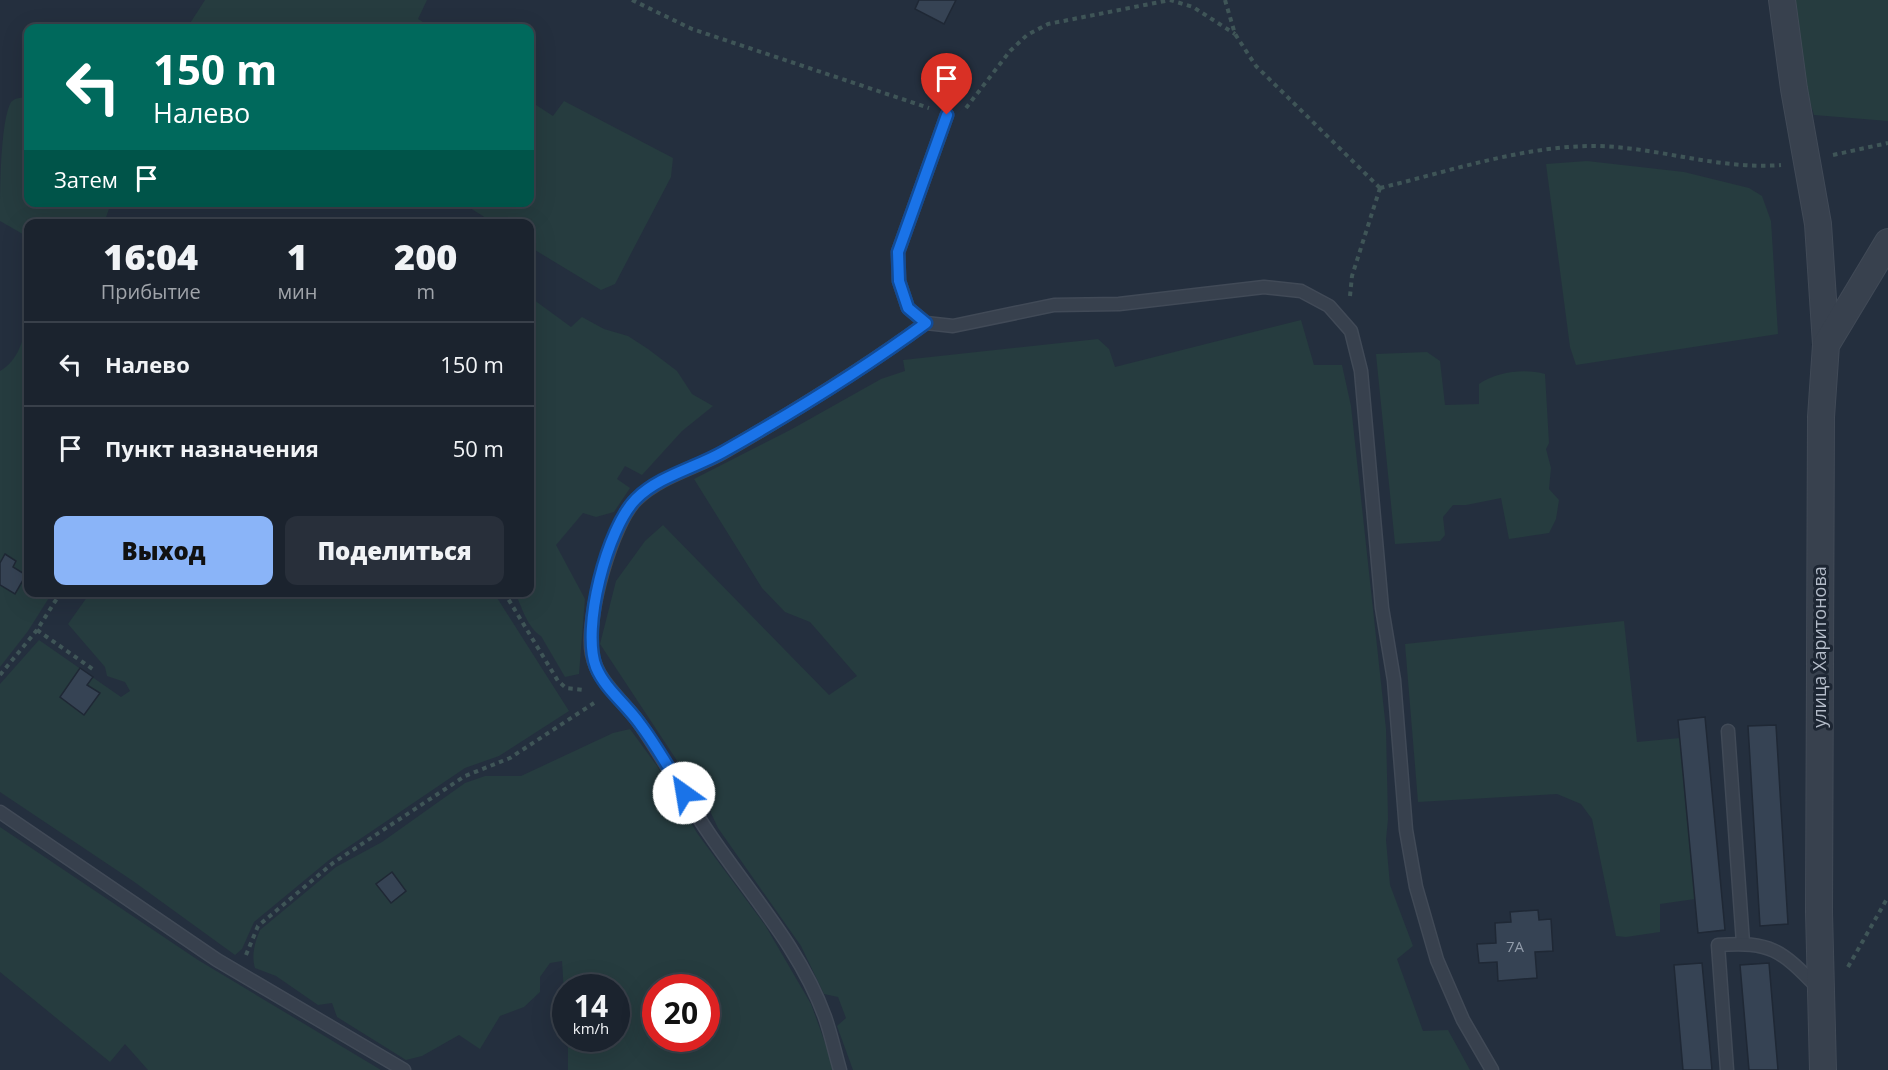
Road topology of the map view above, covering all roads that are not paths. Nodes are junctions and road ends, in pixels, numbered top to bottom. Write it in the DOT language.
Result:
graph roads {
  1 [pos="1782,0"];
  2 [pos="947,115"];
  3 [pos="1888,242"];
  4 [pos="926,323"];
  5 [pos="1826,345"];
  6 [pos="1728,731"];
  7 [pos="0,812"];
  8 [pos="1743,943"];
  9 [pos="1821,991"];
  10 [pos="404,1070"];
  11 [pos="840,1070"];
  12 [pos="1492,1070"];
  13 [pos="1727,1070"];
  14 [pos="1823,1070"];
  1 -- 5 [label="street"];
  2 -- 4 [label="lane"];
  3 -- 5 [label="street, улица Харитонова"];
  4 -- 11 [label="lane"];
  4 -- 12 [label="lane"];
  5 -- 9 [label="street, улица Харитонова"];
  6 -- 8 [label="lane"];
  7 -- 10 [label="lane"];
  8 -- 9 [label="lane"];
  8 -- 13 [label="lane"];
  9 -- 14 [label="street, улица Харитонова"];
}
